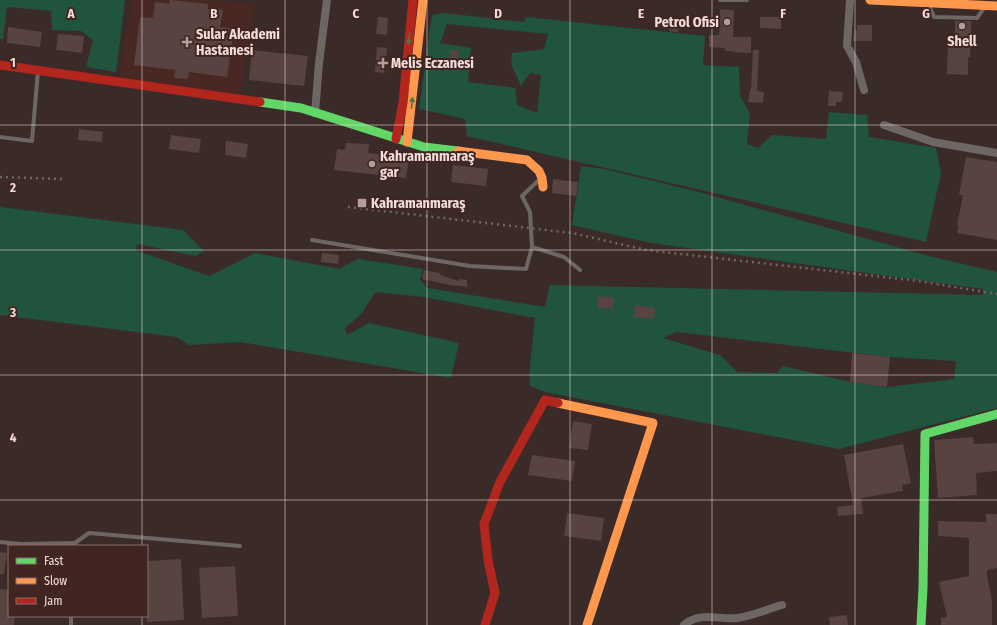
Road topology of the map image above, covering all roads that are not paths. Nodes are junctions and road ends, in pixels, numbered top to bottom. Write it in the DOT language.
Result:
graph roads {
  1 [pos="327,0"];
  2 [pos="413,0"];
  3 [pos="424,0"];
  4 [pos="720,0"];
  5 [pos="747,0"];
  6 [pos="850,0"];
  7 [pos="870,0"];
  8 [pos="928,3"];
  9 [pos="986,6"];
  10 [pos="997,6"];
  11 [pos="0,65"];
  12 [pos="38,70"];
  13 [pos="864,90"];
  14 [pos="315,113"];
  15 [pos="884,125"];
  16 [pos="0,137"];
  17 [pos="396,139"];
  18 [pos="407,142"];
  19 [pos="997,153"];
  20 [pos="542,177"];
  21 [pos="543,187"];
  22 [pos="312,240"];
  23 [pos="532,247"];
  24 [pos="580,270"];
  25 [pos="997,414"];
  26 [pos="0,542"];
  27 [pos="74,544"];
  28 [pos="21,545"];
  29 [pos="240,546"];
  30 [pos="782,605"];
  31 [pos="485,625"];
  32 [pos="587,625"];
  33 [pos="684,625"];
  34 [pos="921,625"];
  1 -- 14 [label="street"];
  2 -- 17 [label="main road, one-way"];
  18 -- 3 [label="main road, one-way"];
  4 -- 5 [label="lane"];
  6 -- 13 [label="street"];
  7 -- 8 [label="main road"];
  8 -- 9 [label="main road"];
  8 -- 9 [label="lane"];
  9 -- 10 [label="main road"];
  11 -- 12 [label="main road"];
  12 -- 14 [label="main road"];
  12 -- 16 [label="lane"];
  14 -- 17 [label="main road"];
  15 -- 19 [label="street"];
  17 -- 18 [label="main road"];
  18 -- 20 [label="main road"];
  20 -- 21 [label="main road"];
  20 -- 23 [label="lane"];
  22 -- 23 [label="lane"];
  23 -- 24 [label="lane"];
  25 -- 34 [label="main road"];
  26 -- 28 [label="lane"];
  27 -- 28 [label="lane"];
  27 -- 29 [label="lane"];
  30 -- 33 [label="street"];
  31 -- 32 [label="main road"];
}
